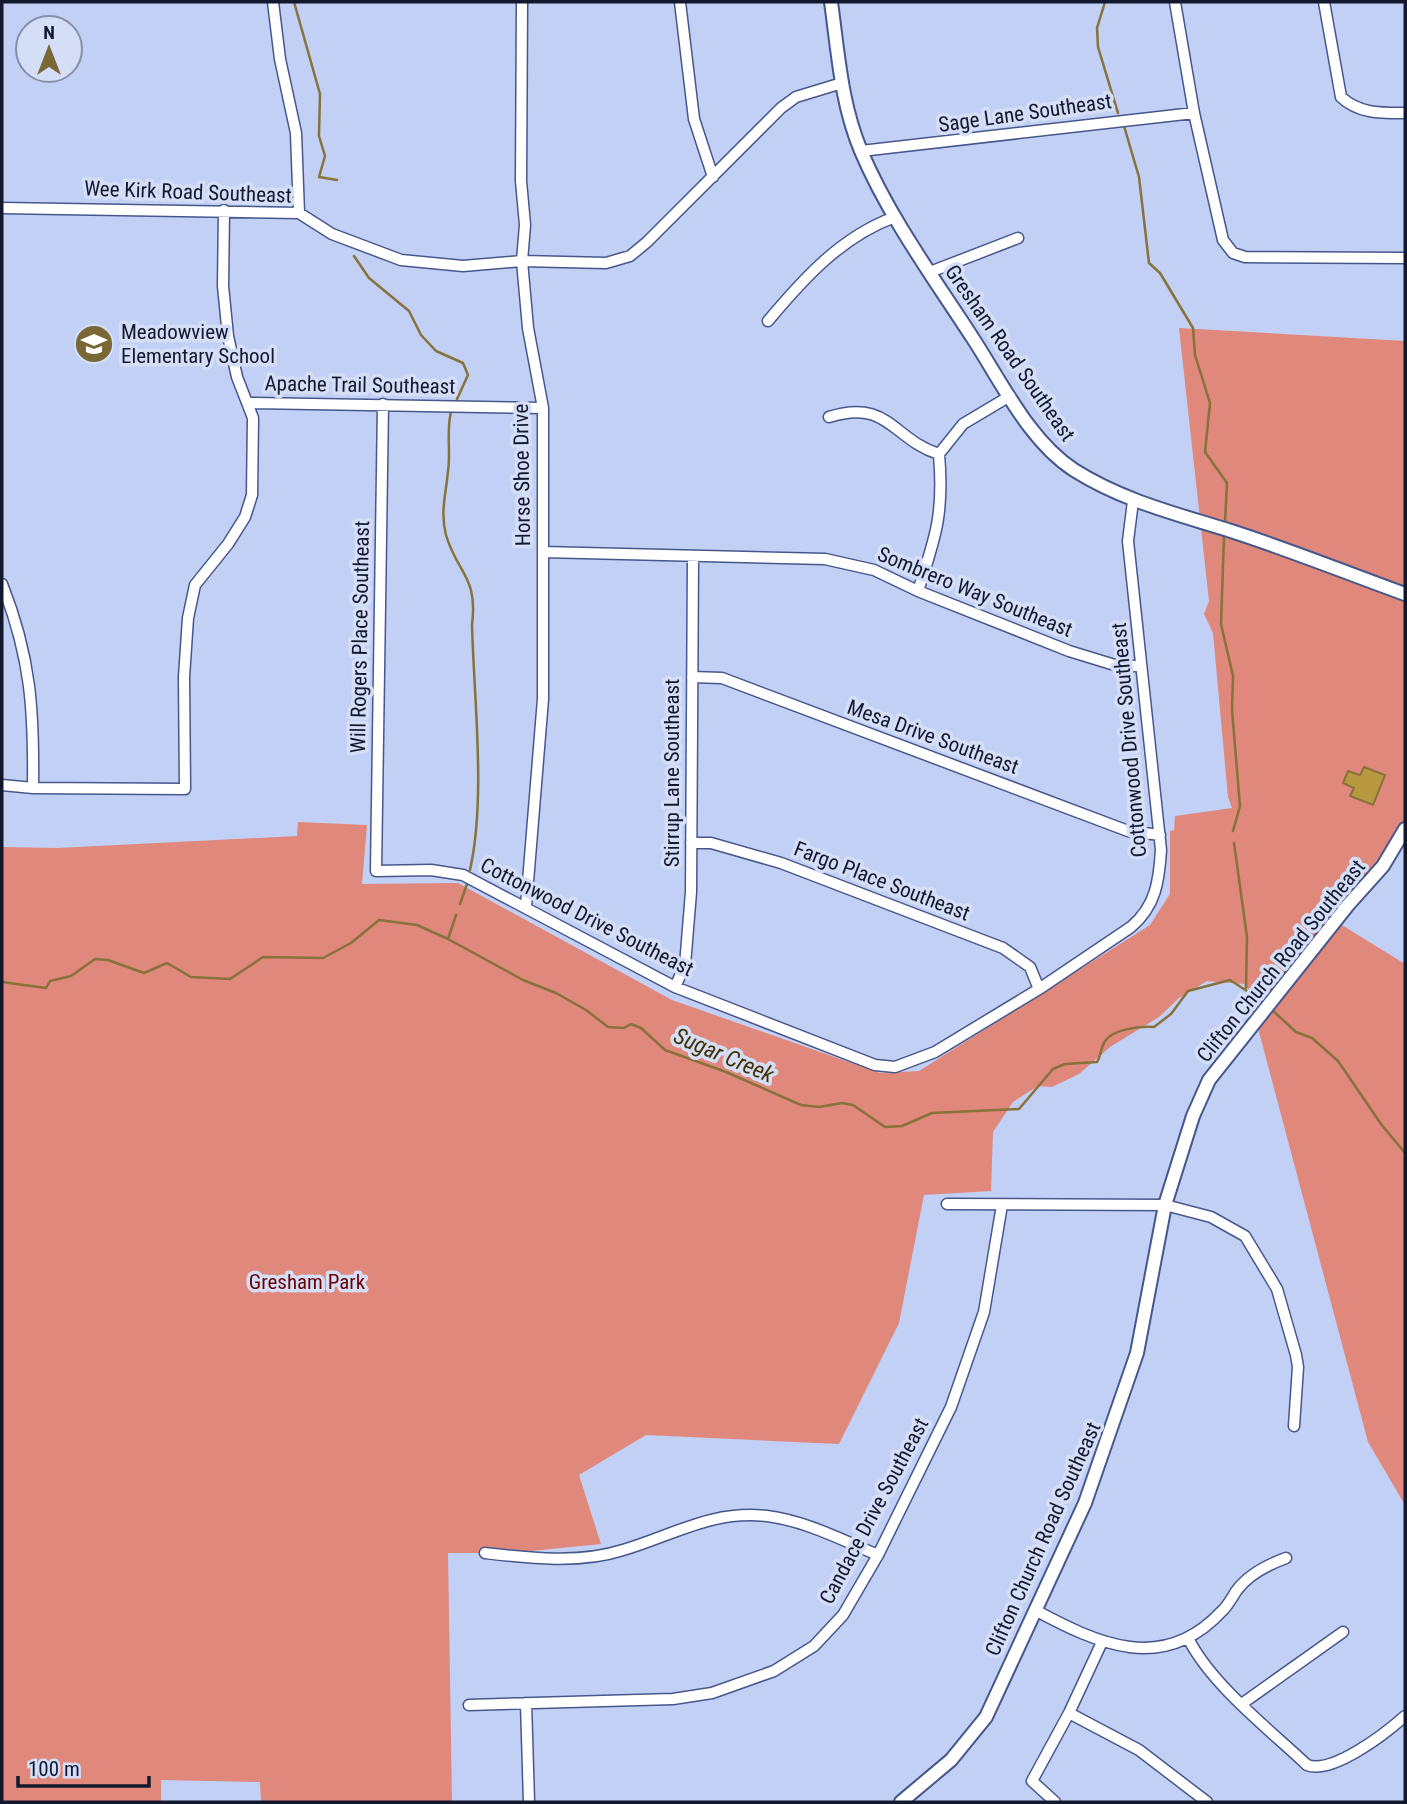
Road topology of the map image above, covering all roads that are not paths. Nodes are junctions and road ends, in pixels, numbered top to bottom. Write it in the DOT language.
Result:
graph roads {
  1 [pos="273,2"];
  2 [pos="522,2"];
  3 [pos="680,2"];
  4 [pos="831,2"];
  5 [pos="1175,2"];
  6 [pos="1324,2"];
  7 [pos="842,83"];
  8 [pos="1194,113"];
  9 [pos="1405,113"];
  10 [pos="861,151"];
  11 [pos="713,177"];
  12 [pos="2,208"];
  13 [pos="224,210"];
  14 [pos="299,213"];
  15 [pos="895,217"];
  16 [pos="1018,238"];
  17 [pos="1405,258"];
  18 [pos="522,261"];
  19 [pos="930,272"];
  20 [pos="768,321"];
  21 [pos="1010,396"];
  22 [pos="249,403"];
  23 [pos="383,404"];
  24 [pos="542,408"];
  25 [pos="829,417"];
  26 [pos="939,454"];
  27 [pos="1133,501"];
  28 [pos="543,552"];
  29 [pos="693,556"];
  30 [pos="2,584"];
  31 [pos="918,591"];
  32 [pos="1405,594"];
  33 [pos="1140,666"];
  34 [pos="692,677"];
  35 [pos="2,785"];
  36 [pos="33,788"];
  37 [pos="1405,829"];
  38 [pos="1160,835"];
  39 [pos="691,843"];
  40 [pos="376,871"];
  41 [pos="526,906"];
  42 [pos="675,987"];
  43 [pos="1040,989"];
  44 [pos="947,1204"];
  45 [pos="1002,1205"];
  46 [pos="1165,1205"];
  47 [pos="1294,1426"];
  48 [pos="485,1553"];
  49 [pos="878,1555"];
  50 [pos="1286,1558"];
  51 [pos="1035,1610"];
  52 [pos="1343,1632"];
  53 [pos="1189,1640"];
  54 [pos="1102,1642"];
  55 [pos="526,1703"];
  56 [pos="1243,1703"];
  57 [pos="469,1705"];
  58 [pos="1069,1713"];
  59 [pos="1405,1716"];
  60 [pos="528,1802"];
  61 [pos="903,1802"];
  62 [pos="1055,1802"];
  63 [pos="1207,1802"];
  1 -- 14 [label="street"];
  2 -- 18 [label="street, Horse Shoe Drive"];
  3 -- 11 [label="street"];
  4 -- 7 [label="street, Gresham Road Southeast"];
  5 -- 8 [label="street"];
  6 -- 9 [label="street"];
  7 -- 10 [label="street, Gresham Road Southeast"];
  7 -- 11 [label="street, Wee Kirk Road Southeast"];
  8 -- 10 [label="street, Sage Lane Southeast"];
  8 -- 17 [label="street"];
  10 -- 15 [label="street, Gresham Road Southeast"];
  11 -- 18 [label="street, Wee Kirk Road Southeast"];
  12 -- 13 [label="street, Wee Kirk Road Southeast"];
  13 -- 14 [label="street, Wee Kirk Road Southeast"];
  13 -- 22 [label="street, Apache Trail Southeast"];
  14 -- 18 [label="street, Wee Kirk Road Southeast"];
  15 -- 19 [label="street, Gresham Road Southeast"];
  15 -- 20 [label="street"];
  16 -- 19 [label="street"];
  18 -- 24 [label="street, Horse Shoe Drive"];
  19 -- 21 [label="street, Gresham Road Southeast"];
  21 -- 26 [label="street"];
  21 -- 27 [label="street, Gresham Road Southeast"];
  22 -- 23 [label="street, Apache Trail Southeast"];
  22 -- 36 [label="street"];
  23 -- 24 [label="street, Apache Trail Southeast"];
  23 -- 40 [label="street, Will Rogers Place Southeast"];
  24 -- 28 [label="street, Horse Shoe Drive"];
  25 -- 26 [label="street"];
  26 -- 31 [label="street"];
  27 -- 32 [label="street, Gresham Road Southeast"];
  27 -- 33 [label="street, Cottonwood Drive Southeast"];
  28 -- 29 [label="street, Sombrero Way Southeast"];
  28 -- 41 [label="street, Horse Shoe Drive"];
  29 -- 31 [label="street, Sombrero Way Southeast"];
  29 -- 34 [label="street, Stirrup Lane Southeast"];
  30 -- 36 [label="street"];
  31 -- 33 [label="street, Sombrero Way Southeast"];
  33 -- 38 [label="street, Cottonwood Drive Southeast"];
  34 -- 38 [label="street, Mesa Drive Southeast"];
  34 -- 39 [label="street, Stirrup Lane Southeast"];
  35 -- 36 [label="street"];
  37 -- 46 [label="street, Clifton Church Road Southeast"];
  38 -- 43 [label="street, Cottonwood Drive Southeast"];
  39 -- 42 [label="street, Stirrup Lane Southeast"];
  39 -- 43 [label="street, Fargo Place Southeast"];
  40 -- 41 [label="street, Cottonwood Drive Southeast"];
  41 -- 42 [label="street, Cottonwood Drive Southeast"];
  42 -- 43 [label="street, Cottonwood Drive Southeast"];
  44 -- 45 [label="street"];
  45 -- 46 [label="street"];
  45 -- 49 [label="street, Candace Drive Southeast"];
  46 -- 47 [label="street"];
  46 -- 51 [label="street, Clifton Church Road Southeast"];
  48 -- 49 [label="street"];
  49 -- 55 [label="street, Candace Drive Southeast"];
  50 -- 53 [label="street"];
  51 -- 54 [label="street"];
  51 -- 61 [label="street, Clifton Church Road Southeast"];
  52 -- 56 [label="street"];
  53 -- 54 [label="street"];
  53 -- 56 [label="street"];
  54 -- 58 [label="street"];
  55 -- 57 [label="street, Candace Drive Southeast"];
  55 -- 60 [label="street"];
  56 -- 59 [label="street"];
  58 -- 62 [label="street"];
  58 -- 63 [label="street"];
}
